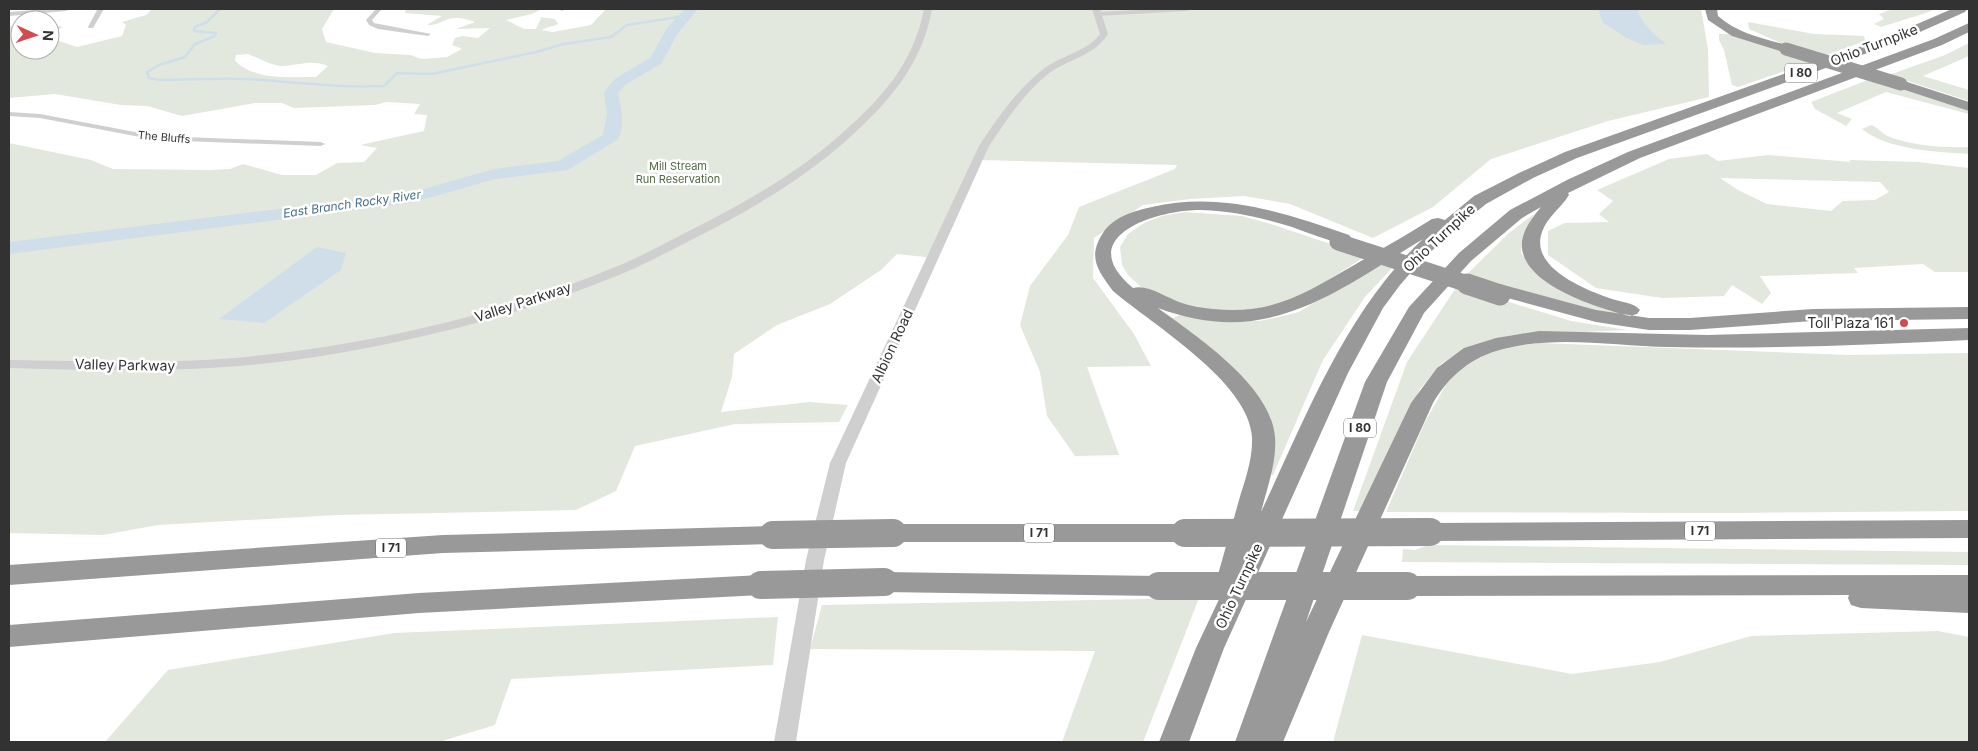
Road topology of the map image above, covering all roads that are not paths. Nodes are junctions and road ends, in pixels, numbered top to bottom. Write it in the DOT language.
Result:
graph roads {
  1 [pos="66,9"];
  2 [pos="99,9"];
  3 [pos="379,9"];
  4 [pos="928,9"];
  5 [pos="1187,9"];
  6 [pos="1712,9"];
  7 [pos="1718,9"];
  8 [pos="1961,9"];
  9 [pos="1097,12"];
  10 [pos="9,14"];
  11 [pos="91,27"];
  12 [pos="1969,27"];
  13 [pos="428,34"];
  14 [pos="1788,49"];
  15 [pos="1969,106"];
  16 [pos="9,114"];
  17 [pos="321,144"];
  18 [pos="1572,183"];
  19 [pos="1480,200"];
  20 [pos="1340,241"];
  21 [pos="1500,293"];
  22 [pos="1969,313"];
  23 [pos="1720,321"];
  24 [pos="1969,334"];
  25 [pos="1747,342"];
  26 [pos="9,364"];
  27 [pos="1969,529"];
  28 [pos="1263,533"];
  29 [pos="9,575"];
  30 [pos="1772,584"];
  31 [pos="1969,585"];
  32 [pos="1969,603"];
  33 [pos="9,636"];
  34 [pos="1210,648"];
  35 [pos="785,742"];
  36 [pos="1174,742"];
  37 [pos="1250,742"];
  38 [pos="1268,742"];
  1 -- 10 [label="street"];
  2 -- 11 [label="street"];
  3 -- 13 [label="street"];
  4 -- 26 [label="street, Valley Parkway"];
  5 -- 9 [label="street"];
  6 -- 14 [label="highway"];
  7 -- 14 [label="highway"];
  8 -- 19 [label="highway, Ohio Turnpike / I 80"];
  9 -- 35 [label="street, Albion Road"];
  12 -- 18 [label="highway, Ohio Turnpike / I 80"];
  14 -- 15 [label="highway, bridge"];
  16 -- 17 [label="street, The Bluffs"];
  18 -- 23 [label="highway"];
  18 -- 37 [label="highway, Ohio Turnpike / I 80"];
  19 -- 20 [label="highway"];
  19 -- 28 [label="highway, Ohio Turnpike / I 80"];
  20 -- 21 [label="highway, bridge"];
  20 -- 34 [label="highway"];
  21 -- 23 [label="highway"];
  21 -- 25 [label="highway"];
  22 -- 23 [label="highway"];
  24 -- 25 [label="highway"];
  25 -- 38 [label="highway"];
  27 -- 28 [label="highway, I 71, bridge"];
  28 -- 29 [label="highway, I 71, bridge"];
  28 -- 34 [label="highway, Ohio Turnpike / I 80"];
  30 -- 31 [label="highway"];
  30 -- 32 [label="highway"];
  30 -- 33 [label="highway, bridge"];
  34 -- 36 [label="highway, Ohio Turnpike / I 80"];
}
